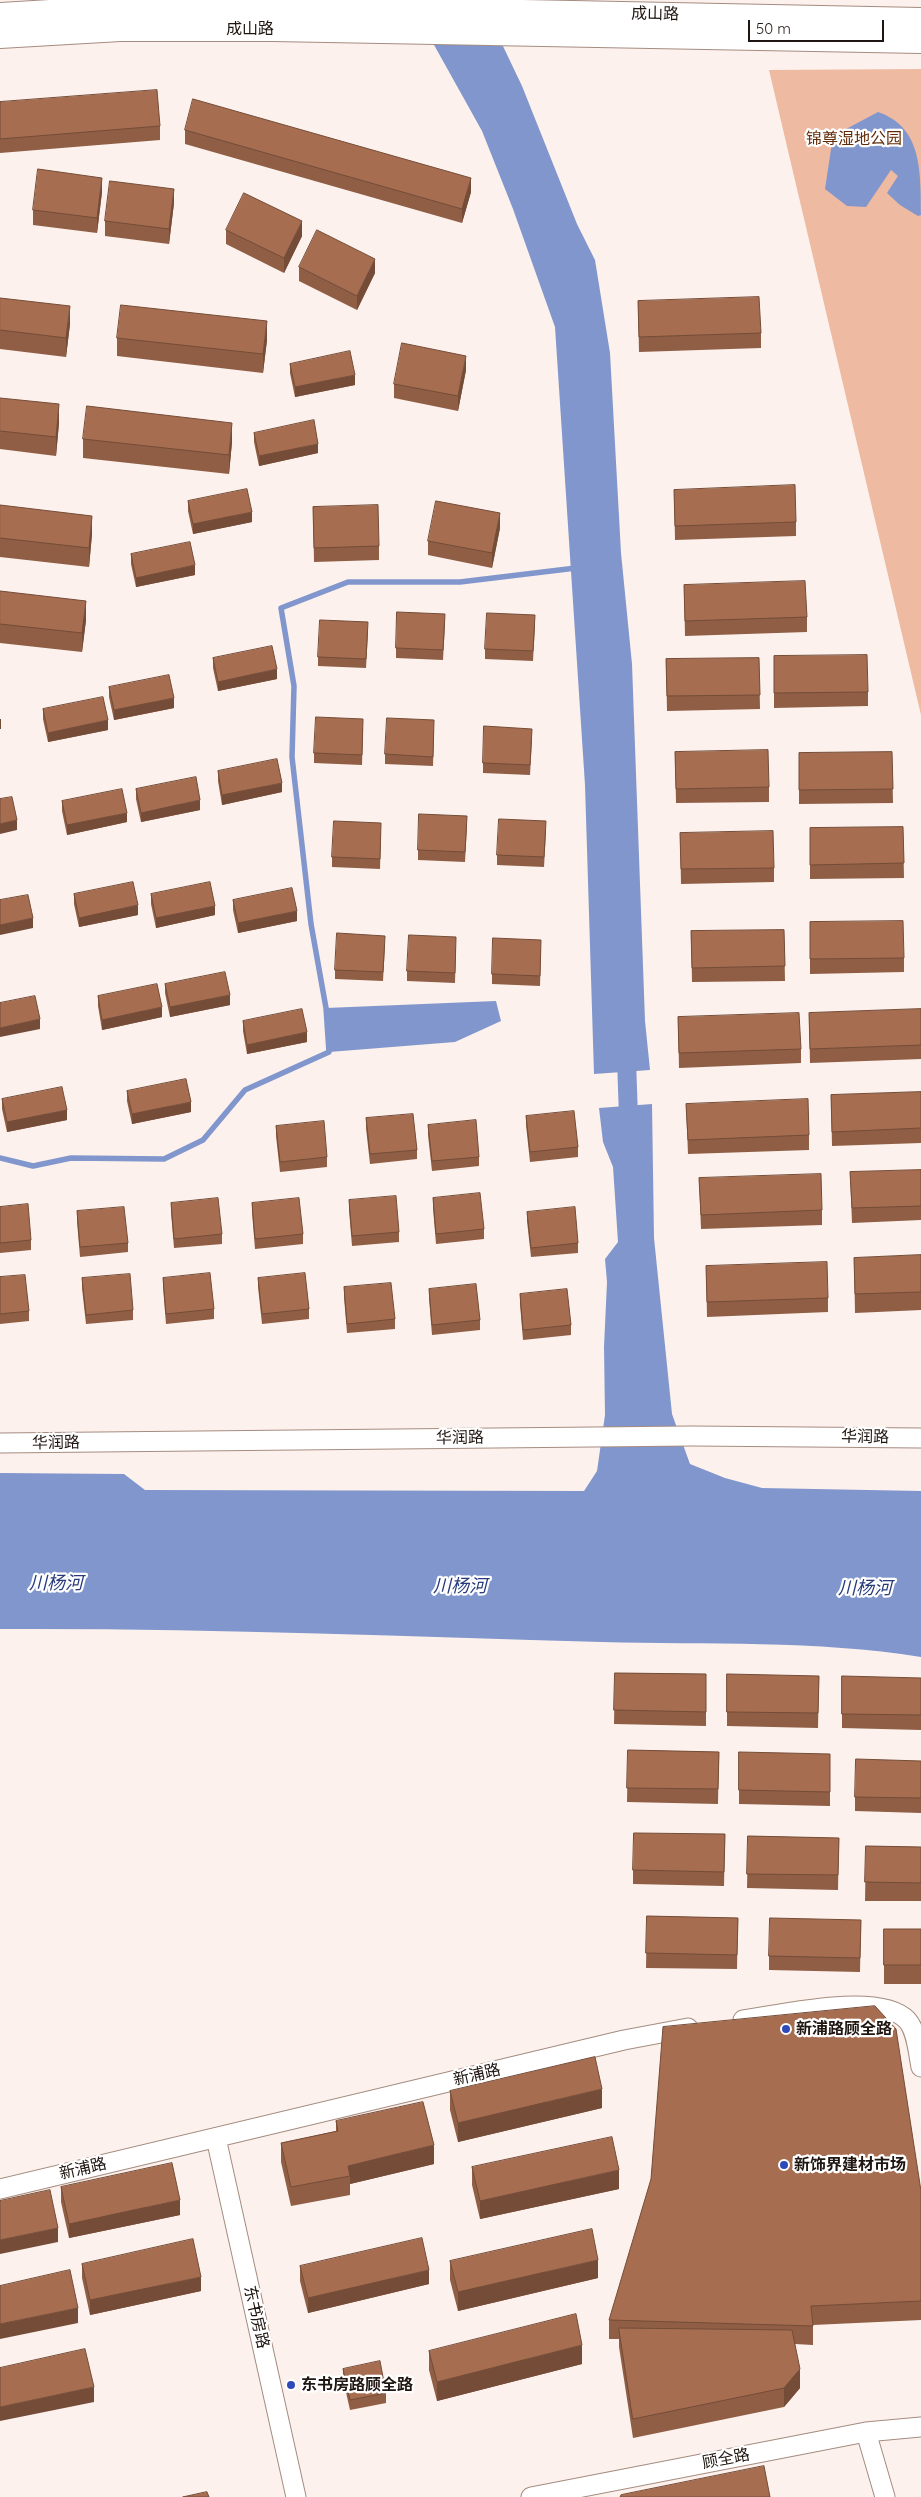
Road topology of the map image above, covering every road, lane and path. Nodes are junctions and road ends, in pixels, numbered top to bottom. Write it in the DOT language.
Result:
graph roads {
  1 [pos="0,15"];
  2 [pos="921,20"];
  3 [pos="500,22"];
  4 [pos="0,36"];
  5 [pos="921,41"];
  6 [pos="921,1438"];
  7 [pos="0,1443"];
  8 [pos="727,2023"];
  9 [pos="708,2025"];
  10 [pos="921,2067"];
  11 [pos="216,2138"];
  12 [pos="0,2189"];
  13 [pos="921,2427"];
  14 [pos="866,2432"];
  15 [pos="296,2497"];
  16 [pos="532,2497"];
  17 [pos="885,2497"];
  1 -- 3 [label="main road, 成山路"];
  2 -- 3 [label="main road, 成山路"];
  3 -- 4 [label="main road, 成山路"];
  3 -- 5 [label="main road, 成山路"];
  6 -- 7 [label="street, 华润路"];
  8 -- 10 [label="street"];
  9 -- 11 [label="street, 新浦路"];
  11 -- 12 [label="street, 新浦路"];
  11 -- 15 [label="street, 东书房路"];
  13 -- 14 [label="street, 顾全路"];
  14 -- 16 [label="street, 顾全路"];
  14 -- 17 [label="street"];
}
